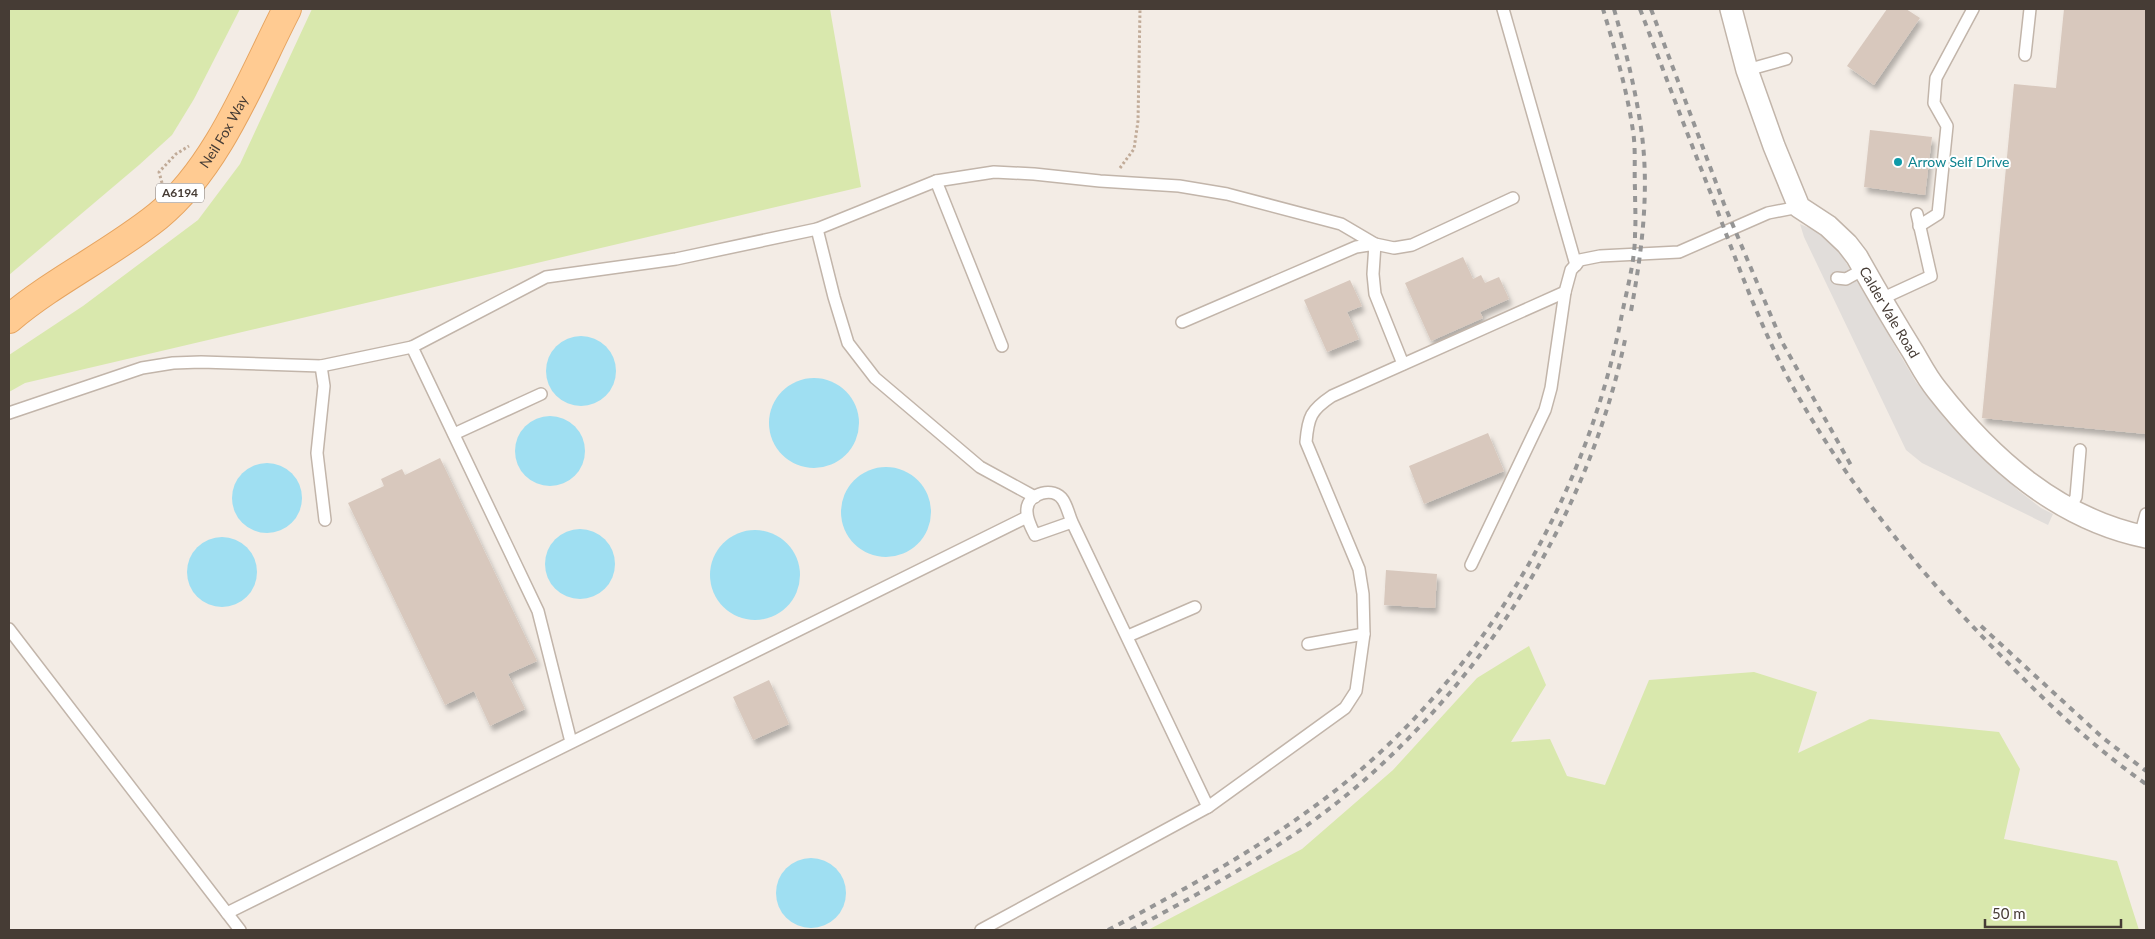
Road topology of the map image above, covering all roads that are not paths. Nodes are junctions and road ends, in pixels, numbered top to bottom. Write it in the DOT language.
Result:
graph roads {
  1 [pos="286,9"];
  2 [pos="1503,9"];
  3 [pos="1731,9"];
  4 [pos="1973,9"];
  5 [pos="2030,9"];
  6 [pos="2025,56"];
  7 [pos="1786,59"];
  8 [pos="1747,70"];
  9 [pos="936,181"];
  10 [pos="1513,198"];
  11 [pos="1799,207"];
  12 [pos="817,228"];
  13 [pos="1375,244"];
  14 [pos="1576,265"];
  15 [pos="1864,269"];
  16 [pos="1837,278"];
  17 [pos="1566,292"];
  18 [pos="1881,299"];
  19 [pos="9,319"];
  20 [pos="1182,322"];
  21 [pos="1002,346"];
  22 [pos="412,347"];
  23 [pos="1403,364"];
  24 [pos="321,366"];
  25 [pos="541,394"];
  26 [pos="9,413"];
  27 [pos="454,434"];
  28 [pos="2080,450"];
  29 [pos="1036,497"];
  30 [pos="2069,510"];
  31 [pos="2146,514"];
  32 [pos="1027,517"];
  33 [pos="326,520"];
  34 [pos="1072,522"];
  35 [pos="2143,537"];
  36 [pos="1471,564"];
  37 [pos="1195,607"];
  38 [pos="9,629"];
  39 [pos="1364,634"];
  40 [pos="1128,636"];
  41 [pos="1308,644"];
  42 [pos="571,742"];
  43 [pos="1208,807"];
  44 [pos="227,913"];
  45 [pos="240,930"];
  46 [pos="981,930"];
  1 -- 19 [label="main road, Neil Fox Way / A6194"];
  2 -- 14 [label="lane"];
  3 -- 8 [label="street"];
  4 -- 18 [label="lane"];
  5 -- 6 [label="lane"];
  7 -- 8 [label="lane"];
  8 -- 11 [label="street"];
  9 -- 12 [label="lane"];
  9 -- 13 [label="lane"];
  9 -- 21 [label="lane"];
  10 -- 13 [label="lane"];
  11 -- 14 [label="lane"];
  11 -- 15 [label="street, Calder Vale Road"];
  12 -- 22 [label="lane"];
  12 -- 29 [label="lane"];
  13 -- 20 [label="lane"];
  13 -- 23 [label="lane"];
  14 -- 17 [label="lane"];
  15 -- 16 [label="lane"];
  15 -- 18 [label="street, Calder Vale Road"];
  17 -- 23 [label="lane"];
  17 -- 36 [label="lane"];
  18 -- 30 [label="street, Calder Vale Road"];
  22 -- 24 [label="lane"];
  22 -- 27 [label="lane"];
  23 -- 39 [label="lane"];
  24 -- 26 [label="lane"];
  24 -- 33 [label="lane"];
  25 -- 27 [label="lane"];
  27 -- 42 [label="lane"];
  28 -- 30 [label="lane"];
  29 -- 32 [label="lane"];
  29 -- 34 [label="lane"];
  30 -- 35 [label="street, Calder Vale Road"];
  31 -- 35 [label="lane"];
  32 -- 34 [label="lane"];
  32 -- 42 [label="lane"];
  34 -- 40 [label="lane"];
  37 -- 40 [label="lane"];
  38 -- 44 [label="lane"];
  39 -- 41 [label="lane"];
  39 -- 43 [label="lane"];
  40 -- 43 [label="lane"];
  42 -- 44 [label="lane"];
  43 -- 46 [label="lane"];
  44 -- 45 [label="lane"];
}
